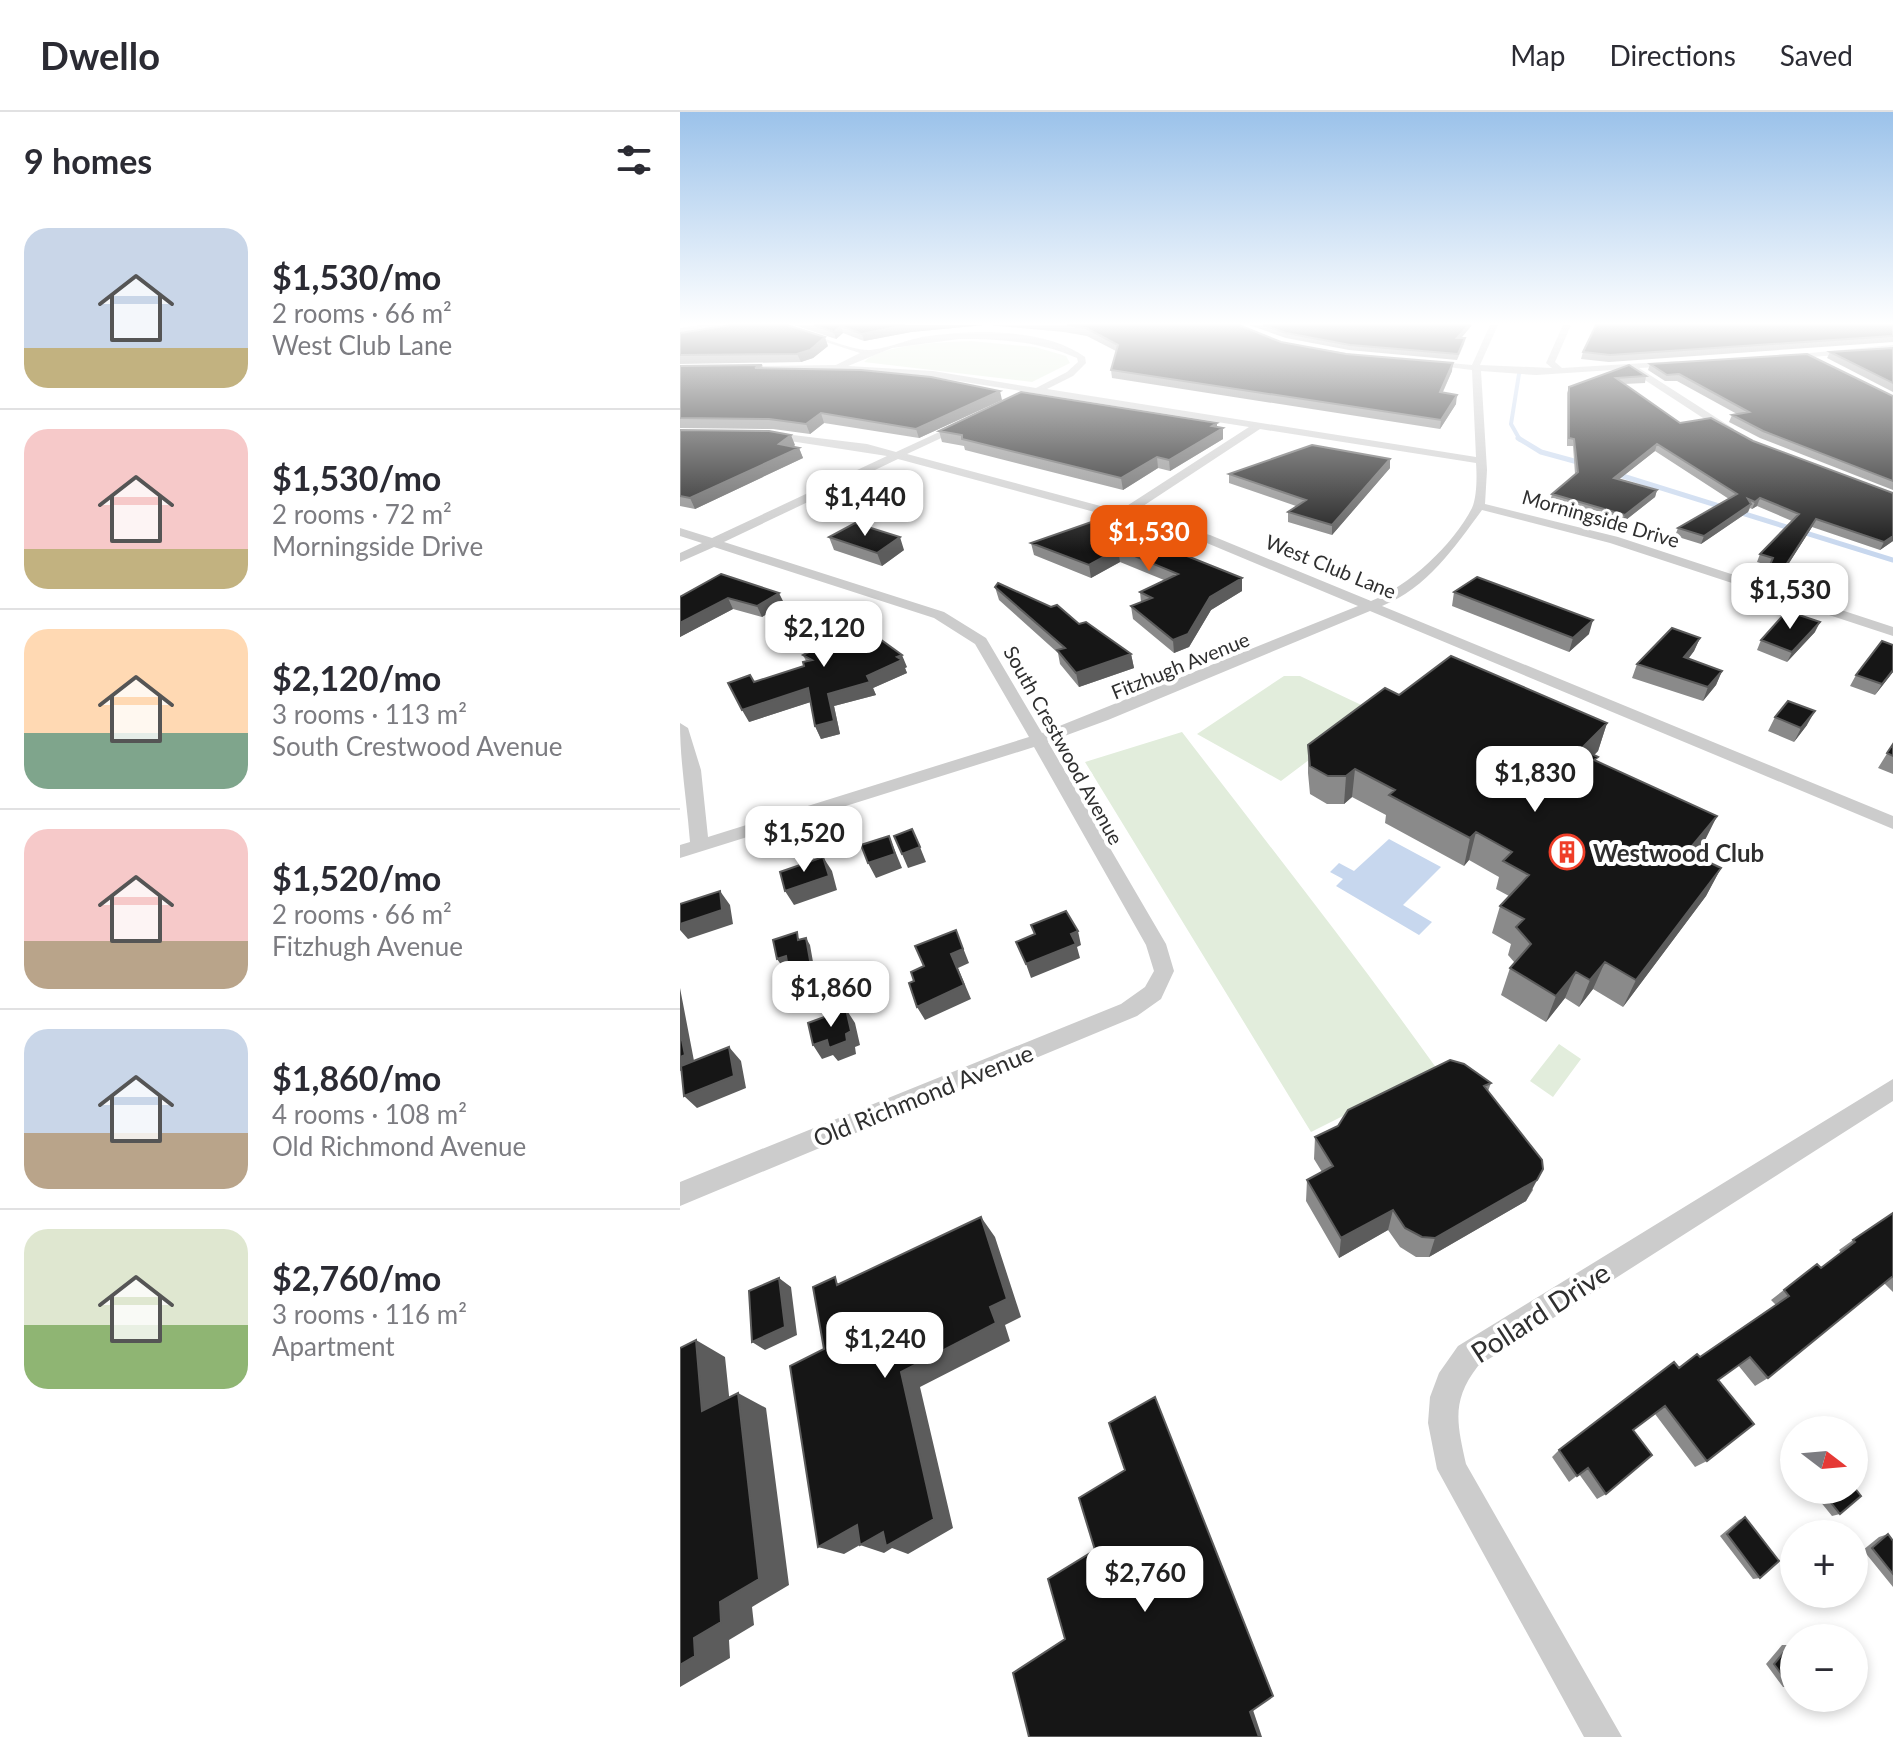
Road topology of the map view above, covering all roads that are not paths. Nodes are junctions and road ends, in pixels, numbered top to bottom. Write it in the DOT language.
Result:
graph roads {
  1 [pos="1109,401"];
  2 [pos="1478,401"];
  3 [pos="1685,401"];
  4 [pos="970,421"];
  5 [pos="1258,426"];
  6 [pos="747,434"];
  7 [pos="1743,437"];
  8 [pos="897,454"];
  9 [pos="1481,461"];
  10 [pos="1479,506"];
  11 [pos="1123,514"];
  12 [pos="680,532"];
  13 [pos="715,541"];
  14 [pos="680,558"];
  15 [pos="1376,606"];
  16 [pos="1893,632"];
  17 [pos="680,728"];
  18 [pos="1037,740"];
  19 [pos="1893,823"];
  20 [pos="700,846"];
  21 [pos="680,852"];
  22 [pos="1159,985"];
  23 [pos="1893,1089"];
  24 [pos="680,1194"];
  25 [pos="1604,1737"];
  1 -- 5 [label="street"];
  2 -- 9 [label="street"];
  3 -- 7 [label="street"];
  4 -- 8 [label="street"];
  5 -- 9 [label="street"];
  5 -- 11 [label="street"];
  6 -- 8 [label="street, West Club Lane"];
  8 -- 11 [label="street, West Club Lane"];
  8 -- 13 [label="street"];
  9 -- 10 [label="street"];
  10 -- 15 [label="street, Fitzhugh Avenue"];
  10 -- 16 [label="street, Morningside Drive"];
  11 -- 15 [label="street, West Club Lane"];
  12 -- 13 [label="street, South Crestwood Avenue"];
  13 -- 14 [label="street"];
  13 -- 18 [label="street, South Crestwood Avenue"];
  15 -- 18 [label="street, Fitzhugh Avenue"];
  15 -- 19 [label="street, West Club Lane"];
  17 -- 20 [label="street"];
  18 -- 20 [label="street, Fitzhugh Avenue"];
  18 -- 22 [label="street, South Crestwood Avenue"];
  20 -- 21 [label="street, Fitzhugh Avenue"];
  22 -- 24 [label="street, Old Richmond Avenue"];
  23 -- 25 [label="street, Pollard Drive"];
}
